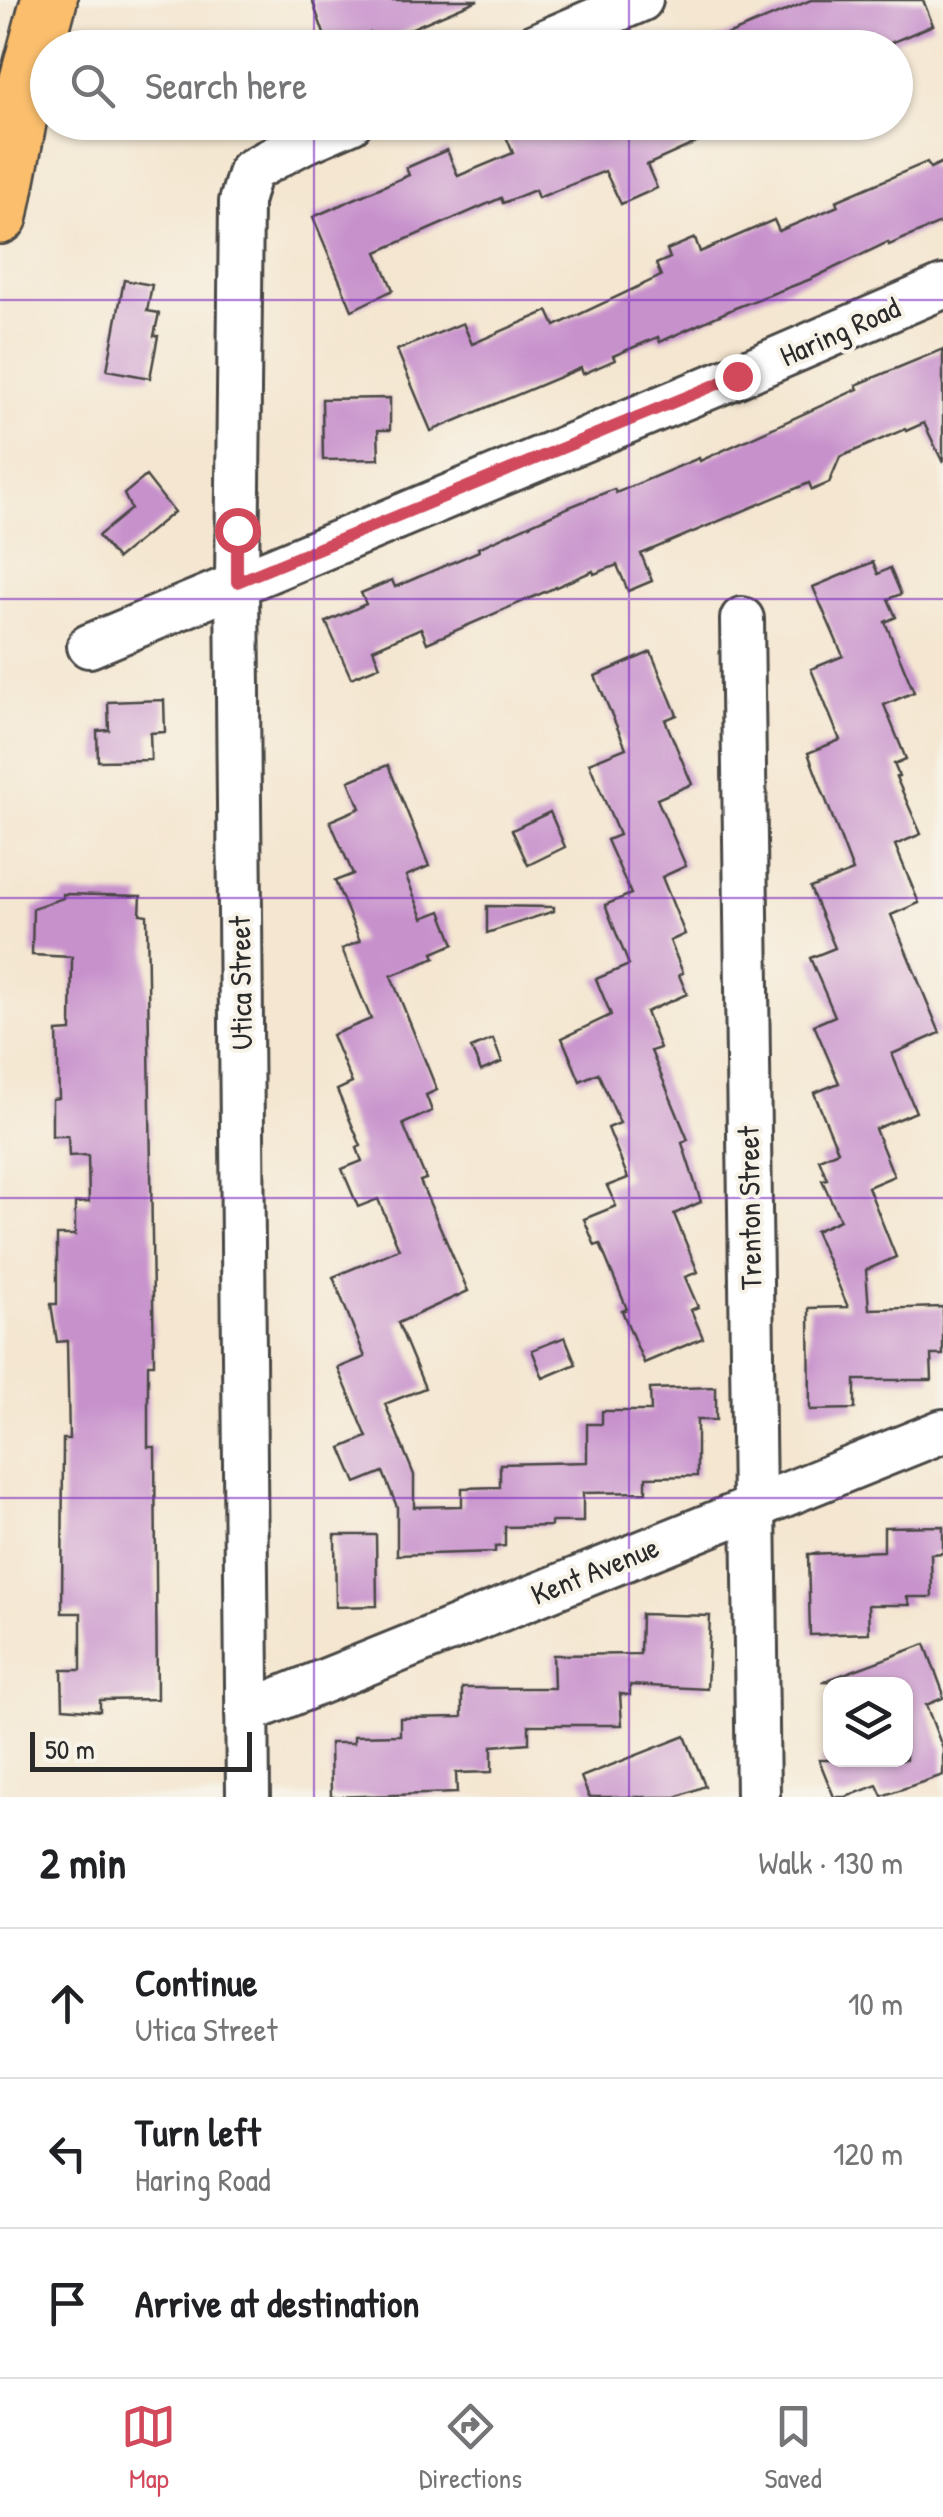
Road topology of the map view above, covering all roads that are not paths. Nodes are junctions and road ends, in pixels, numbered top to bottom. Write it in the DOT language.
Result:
graph roads {
  1 [pos="49,0"];
  2 [pos="641,0"];
  3 [pos="41,30"];
  4 [pos="570,30"];
  5 [pos="30,72"];
  6 [pos="309,140"];
  7 [pos="0,216"];
  8 [pos="943,286"];
  9 [pos="237,582"];
  10 [pos="742,619"];
  11 [pos="89,646"];
  12 [pos="943,1431"];
  13 [pos="753,1506"];
  14 [pos="247,1712"];
  15 [pos="248,1797"];
  16 [pos="758,1797"];
  1 -- 3 [label="highway"];
  2 -- 4 [label="street"];
  5 -- 7 [label="highway"];
  6 -- 9 [label="street, Utica Street"];
  8 -- 9 [label="street, Haring Road"];
  9 -- 11 [label="street, Haring Road"];
  9 -- 14 [label="street, Utica Street"];
  10 -- 13 [label="street, Trenton Street"];
  12 -- 13 [label="street, Kent Avenue"];
  13 -- 14 [label="street, Kent Avenue"];
  13 -- 16 [label="street, Trenton Street"];
  14 -- 15 [label="street, Utica Street"];
}
